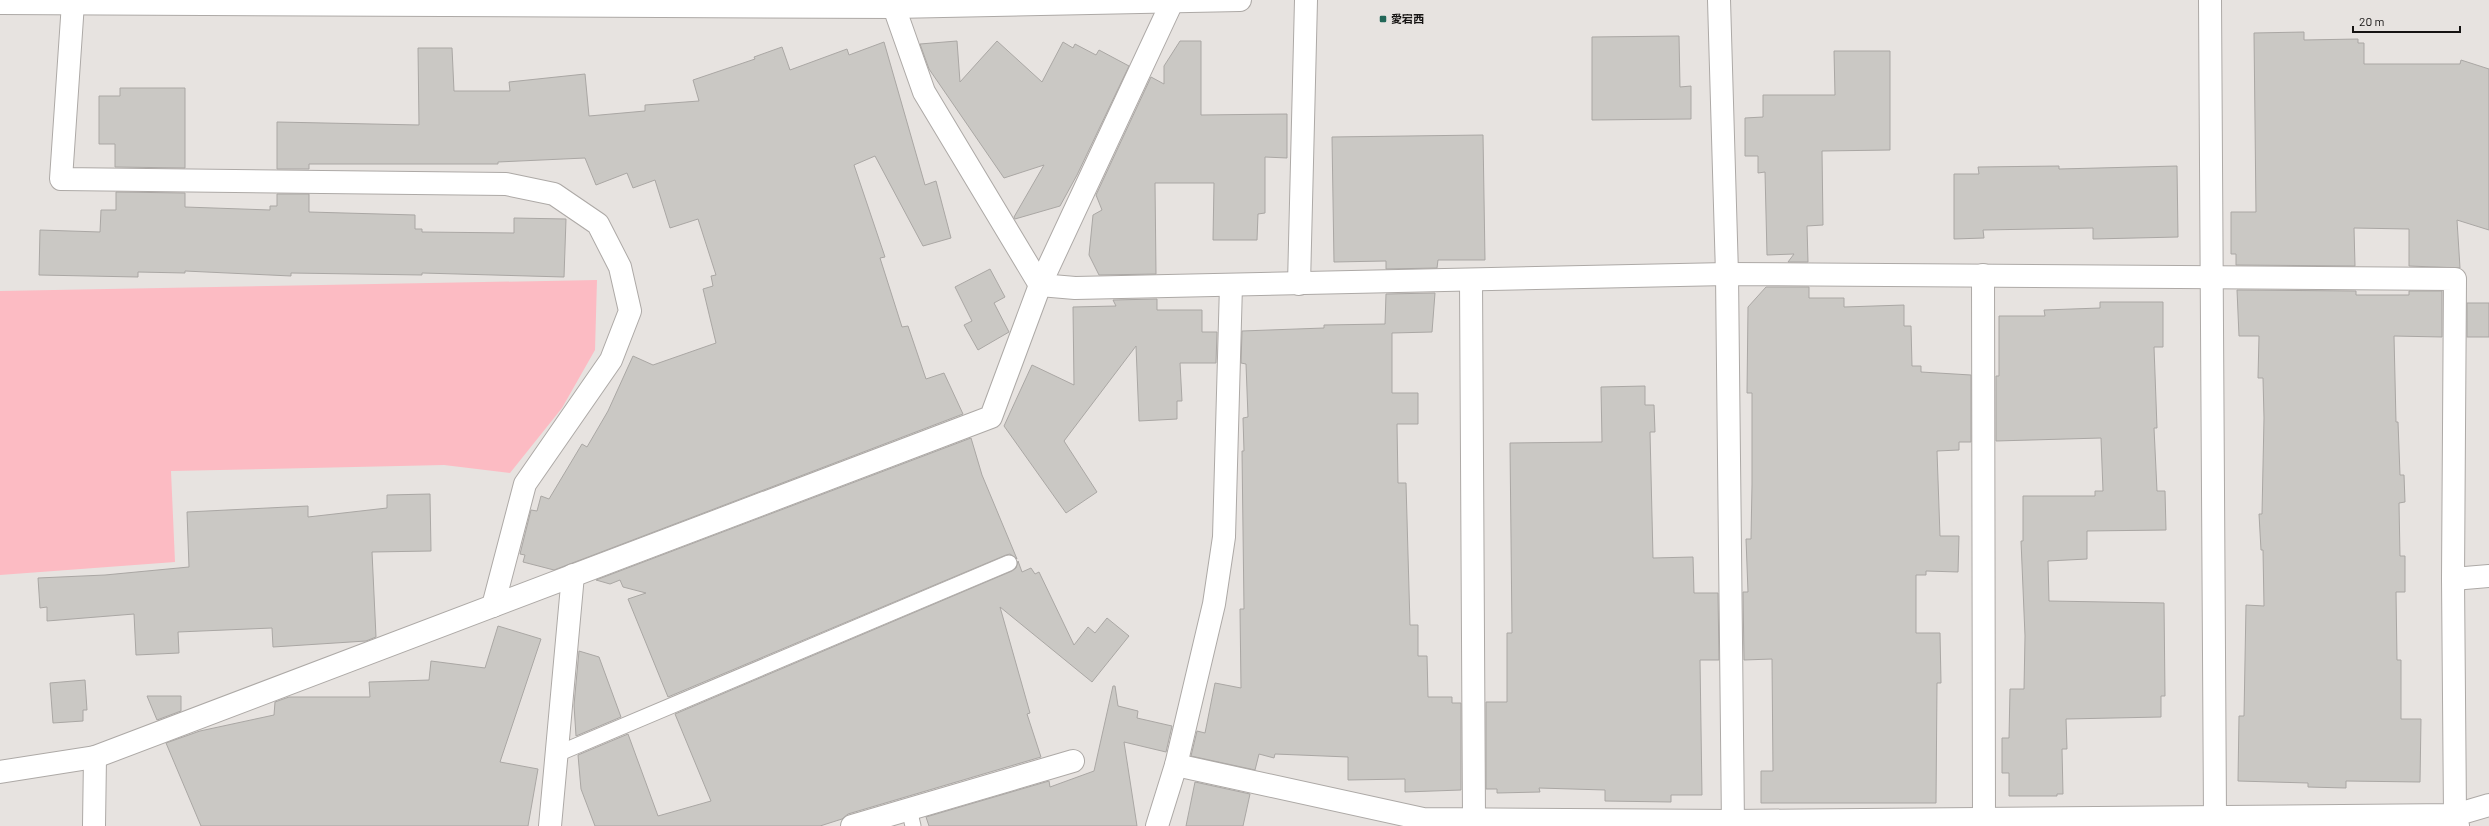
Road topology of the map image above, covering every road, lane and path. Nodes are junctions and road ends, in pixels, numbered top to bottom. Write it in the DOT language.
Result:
graph roads {
  1 [pos="1240,0"];
  2 [pos="1306,0"];
  3 [pos="1719,0"];
  4 [pos="2210,0"];
  5 [pos="1172,1"];
  6 [pos="3,2"];
  7 [pos="73,3"];
  8 [pos="894,7"];
  9 [pos="1727,274"];
  10 [pos="1983,275"];
  11 [pos="2211,277"];
  12 [pos="1472,280"];
  13 [pos="1299,284"];
  14 [pos="1231,285"];
  15 [pos="1040,286"];
  16 [pos="1010,563"];
  17 [pos="573,576"];
  18 [pos="2489,576"];
  19 [pos="2453,579"];
  20 [pos="493,606"];
  21 [pos="557,754"];
  22 [pos="95,757"];
  23 [pos="1073,761"];
  24 [pos="1176,765"];
  25 [pos="0,772"];
  26 [pos="2489,805"];
  27 [pos="2215,817"];
  28 [pos="911,818"];
  29 [pos="1474,818"];
  30 [pos="1984,818"];
  31 [pos="2456,820"];
  32 [pos="1733,823"];
  33 [pos="94,826"];
  34 [pos="550,826"];
  35 [pos="852,826"];
  36 [pos="1157,826"];
  1 -- 5 [label="street"];
  2 -- 13 [label="street"];
  3 -- 9 [label="street"];
  4 -- 11 [label="street"];
  5 -- 8 [label="street"];
  5 -- 15 [label="street"];
  6 -- 7 [label="street"];
  7 -- 8 [label="street"];
  7 -- 20 [label="street"];
  8 -- 15 [label="street"];
  9 -- 10 [label="street"];
  9 -- 12 [label="street"];
  9 -- 32 [label="street"];
  10 -- 11 [label="street"];
  10 -- 30 [label="street"];
  11 -- 19 [label="street"];
  11 -- 27 [label="street"];
  12 -- 13 [label="street"];
  12 -- 29 [label="street"];
  13 -- 14 [label="street"];
  14 -- 15 [label="street"];
  14 -- 24 [label="street"];
  15 -- 17 [label="street"];
  16 -- 21 [label="lane"];
  17 -- 20 [label="street"];
  17 -- 21 [label="street"];
  18 -- 19 [label="street"];
  19 -- 31 [label="street"];
  20 -- 22 [label="street"];
  21 -- 34 [label="street"];
  22 -- 25 [label="street"];
  22 -- 33 [label="street"];
  23 -- 28 [label="street"];
  24 -- 29 [label="street"];
  24 -- 36 [label="street"];
  26 -- 31 [label="street"];
  27 -- 30 [label="street"];
  27 -- 31 [label="street"];
  28 -- 35 [label="street"];
  29 -- 32 [label="street"];
  30 -- 32 [label="street"];
}
